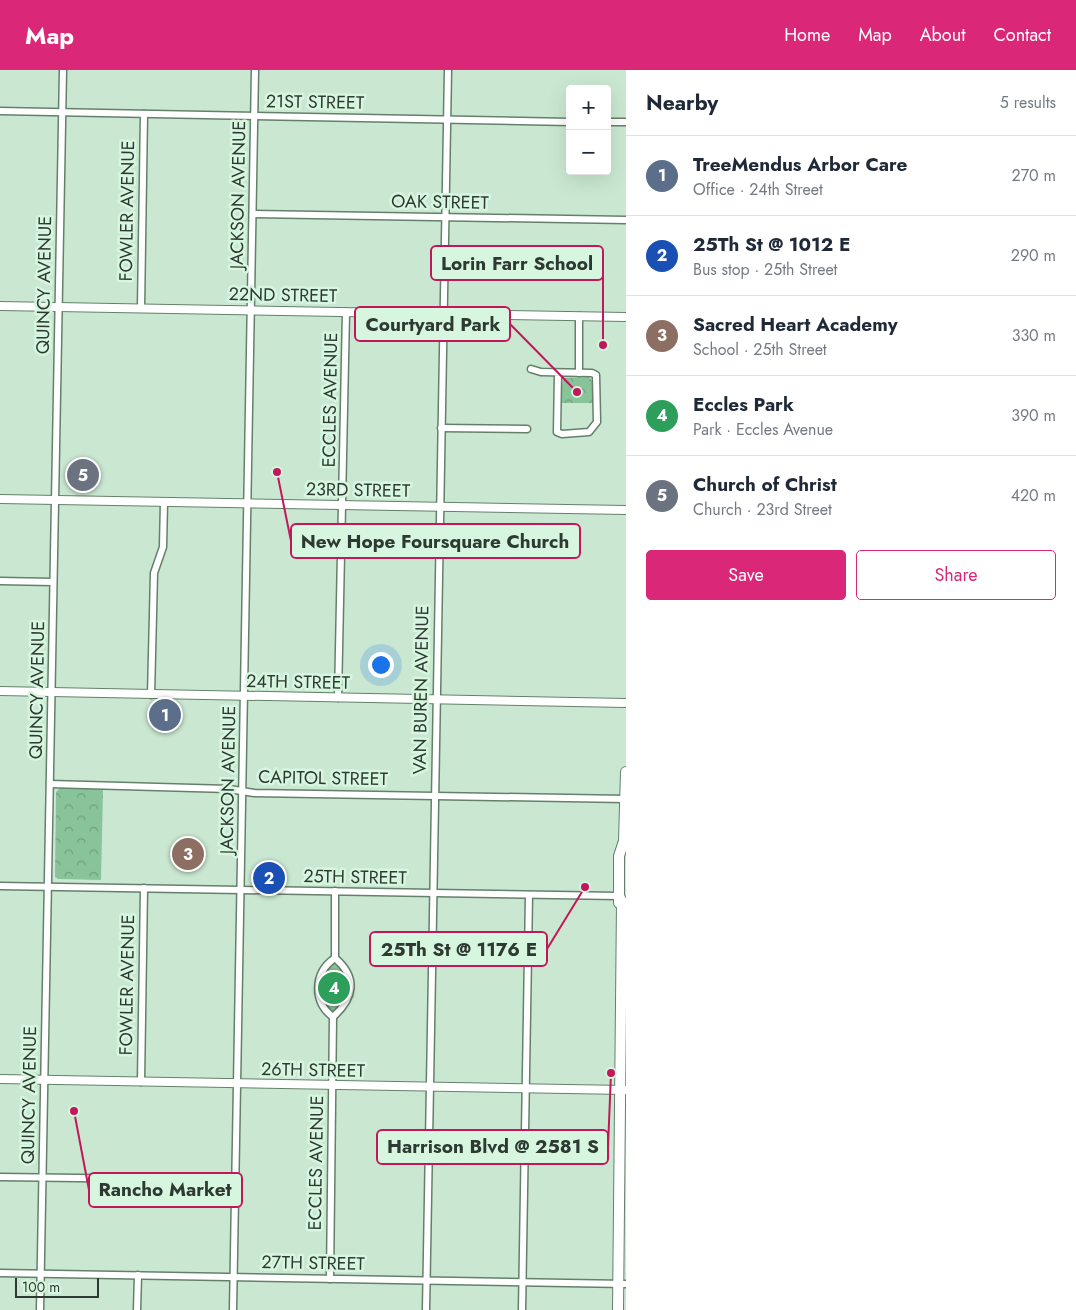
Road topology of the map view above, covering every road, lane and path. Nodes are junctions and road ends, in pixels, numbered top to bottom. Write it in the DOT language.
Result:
graph roads {
  1 [pos="63,70"];
  2 [pos="255,70"];
  3 [pos="448,70"];
  4 [pos="0,111"];
  5 [pos="62,112"];
  6 [pos="144,114"];
  7 [pos="255,116"];
  8 [pos="447,120"];
  9 [pos="566,122"];
  10 [pos="611,122"];
  11 [pos="626,122"];
  12 [pos="253,214"];
  13 [pos="445,216"];
  14 [pos="626,220"];
  15 [pos="0,306"];
  16 [pos="58,307"];
  17 [pos="141,308"];
  18 [pos="250,310"];
  19 [pos="346,312"];
  20 [pos="443,314"];
  21 [pos="579,316"];
  22 [pos="626,317"];
  23 [pos="531,369"];
  24 [pos="558,373"];
  25 [pos="579,373"];
  26 [pos="441,428"];
  27 [pos="527,429"];
  28 [pos="0,498"];
  29 [pos="55,500"];
  30 [pos="164,502"];
  31 [pos="246,503"];
  32 [pos="343,505"];
  33 [pos="439,506"];
  34 [pos="626,510"];
  35 [pos="0,581"];
  36 [pos="54,582"];
  37 [pos="0,692"];
  38 [pos="52,692"];
  39 [pos="151,695"];
  40 [pos="244,697"];
  41 [pos="338,698"];
  42 [pos="436,700"];
  43 [pos="626,702"];
  44 [pos="626,772"];
  45 [pos="50,784"];
  46 [pos="242,790"];
  47 [pos="434,796"];
  48 [pos="626,799"];
  49 [pos="625,844"];
  50 [pos="0,886"];
  51 [pos="48,886"];
  52 [pos="144,888"];
  53 [pos="241,890"];
  54 [pos="336,891"];
  55 [pos="433,893"];
  56 [pos="529,895"];
  57 [pos="622,895"];
  58 [pos="624,940"];
  59 [pos="335,958"];
  60 [pos="333,1017"];
  61 [pos="0,1079"];
  62 [pos="44,1080"];
  63 [pos="141,1082"];
  64 [pos="236,1083"];
  65 [pos="332,1085"];
  66 [pos="430,1087"];
  67 [pos="526,1088"];
  68 [pos="624,1090"];
  69 [pos="0,1177"];
  70 [pos="42,1177"];
  71 [pos="235,1180"];
  72 [pos="622,1184"];
  73 [pos="0,1273"];
  74 [pos="41,1274"];
  75 [pos="138,1275"];
  76 [pos="233,1277"];
  77 [pos="330,1279"];
  78 [pos="426,1280"];
  79 [pos="522,1282"];
  80 [pos="622,1284"];
  81 [pos="40,1310"];
  82 [pos="137,1310"];
  83 [pos="233,1310"];
  84 [pos="426,1310"];
  85 [pos="522,1310"];
  86 [pos="618,1310"];
  1 -- 5 [label="street, QUINCY AVENUE"];
  2 -- 7 [label="street, JACKSON AVENUE"];
  3 -- 8 [label="street, VAN BUREN AVENUE"];
  4 -- 5 [label="street, 21ST STREET"];
  5 -- 6 [label="street, 21ST STREET"];
  5 -- 16 [label="street, QUINCY AVENUE"];
  6 -- 7 [label="street, 21ST STREET"];
  6 -- 17 [label="street, FOWLER AVENUE"];
  7 -- 8 [label="street, 21ST STREET"];
  7 -- 12 [label="street, JACKSON AVENUE"];
  8 -- 9 [label="street, 21ST STREET"];
  8 -- 13 [label="street, VAN BUREN AVENUE"];
  10 -- 11 [label="street"];
  12 -- 13 [label="street, OAK STREET"];
  12 -- 18 [label="street, JACKSON AVENUE"];
  13 -- 14 [label="street, OAK STREET"];
  13 -- 20 [label="street, VAN BUREN AVENUE"];
  15 -- 16 [label="street, 22ND STREET"];
  16 -- 17 [label="street, 22ND STREET"];
  16 -- 29 [label="street, QUINCY AVENUE"];
  17 -- 18 [label="street, 22ND STREET"];
  18 -- 19 [label="street, 22ND STREET"];
  18 -- 31 [label="street, JACKSON AVENUE"];
  19 -- 20 [label="street, 22ND STREET"];
  19 -- 32 [label="street, ECCLES AVENUE"];
  20 -- 21 [label="street, 22ND STREET"];
  20 -- 26 [label="street, VAN BUREN AVENUE"];
  21 -- 22 [label="street, 22ND STREET"];
  21 -- 25 [label="street"];
  23 -- 24 [label="street"];
  24 -- 25 [label="street"];
  24 -- 25 [label="street"];
  26 -- 27 [label="street"];
  26 -- 33 [label="street, VAN BUREN AVENUE"];
  28 -- 29 [label="street, 23RD STREET"];
  29 -- 30 [label="street, 23RD STREET"];
  29 -- 36 [label="street, QUINCY AVENUE"];
  30 -- 31 [label="street, 23RD STREET"];
  30 -- 39 [label="street"];
  31 -- 32 [label="street, 23RD STREET"];
  31 -- 40 [label="street, JACKSON AVENUE"];
  32 -- 33 [label="street, 23RD STREET"];
  32 -- 41 [label="street, ECCLES AVENUE"];
  33 -- 34 [label="street, 23RD STREET"];
  33 -- 42 [label="street, VAN BUREN AVENUE"];
  35 -- 36 [label="street"];
  36 -- 38 [label="street, QUINCY AVENUE"];
  37 -- 38 [label="street, 24TH STREET"];
  38 -- 39 [label="street, 24TH STREET"];
  38 -- 45 [label="street, QUINCY AVENUE"];
  39 -- 40 [label="street, 24TH STREET"];
  40 -- 41 [label="street, 24TH STREET"];
  40 -- 46 [label="street, JACKSON AVENUE"];
  41 -- 42 [label="street, 24TH STREET"];
  42 -- 43 [label="street, 24TH STREET"];
  42 -- 47 [label="street, VAN BUREN AVENUE"];
  44 -- 48 [label="main road"];
  45 -- 46 [label="street, CAPITOL STREET"];
  45 -- 51 [label="street, QUINCY AVENUE"];
  46 -- 47 [label="street, CAPITOL STREET"];
  46 -- 53 [label="street, JACKSON AVENUE"];
  47 -- 48 [label="street, CAPITOL STREET"];
  47 -- 55 [label="street, VAN BUREN AVENUE"];
  48 -- 49 [label="main road"];
  49 -- 57 [label="main road"];
  50 -- 51 [label="street, 25TH STREET"];
  51 -- 52 [label="street, 25TH STREET"];
  51 -- 62 [label="street, QUINCY AVENUE"];
  52 -- 53 [label="street, 25TH STREET"];
  52 -- 63 [label="street, FOWLER AVENUE"];
  53 -- 54 [label="street, 25TH STREET"];
  53 -- 64 [label="street, JACKSON AVENUE"];
  54 -- 55 [label="street, 25TH STREET"];
  54 -- 59 [label="street"];
  55 -- 56 [label="street, 25TH STREET"];
  55 -- 66 [label="street, VAN BUREN AVENUE"];
  56 -- 57 [label="street, 25TH STREET"];
  56 -- 67 [label="street"];
  57 -- 58 [label="main road"];
  58 -- 68 [label="main road"];
  59 -- 60 [label="street"];
  59 -- 60 [label="street"];
  60 -- 65 [label="street, ECCLES AVENUE"];
  61 -- 62 [label="street, 26TH STREET"];
  62 -- 63 [label="street, 26TH STREET"];
  62 -- 70 [label="street, QUINCY AVENUE"];
  63 -- 64 [label="street, 26TH STREET"];
  64 -- 65 [label="street, 26TH STREET"];
  64 -- 71 [label="street, JACKSON AVENUE"];
  65 -- 66 [label="street, 26TH STREET"];
  65 -- 77 [label="street, ECCLES AVENUE"];
  66 -- 67 [label="street, 26TH STREET"];
  66 -- 78 [label="street, VAN BUREN AVENUE"];
  67 -- 68 [label="street, 26TH STREET"];
  67 -- 79 [label="street"];
  68 -- 72 [label="main road"];
  69 -- 70 [label="street"];
  70 -- 71 [label="street"];
  70 -- 74 [label="street, QUINCY AVENUE"];
  71 -- 76 [label="street, JACKSON AVENUE"];
  72 -- 80 [label="main road"];
  73 -- 74 [label="street, 27TH STREET"];
  74 -- 75 [label="street, 27TH STREET"];
  74 -- 81 [label="street, QUINCY AVENUE"];
  75 -- 76 [label="street, 27TH STREET"];
  75 -- 82 [label="street"];
  76 -- 77 [label="street, 27TH STREET"];
  76 -- 83 [label="street, JACKSON AVENUE"];
  77 -- 78 [label="street, 27TH STREET"];
  78 -- 79 [label="street, 27TH STREET"];
  78 -- 84 [label="street, VAN BUREN AVENUE"];
  79 -- 80 [label="street, 27TH STREET"];
  79 -- 85 [label="street"];
  80 -- 86 [label="main road"];
}
